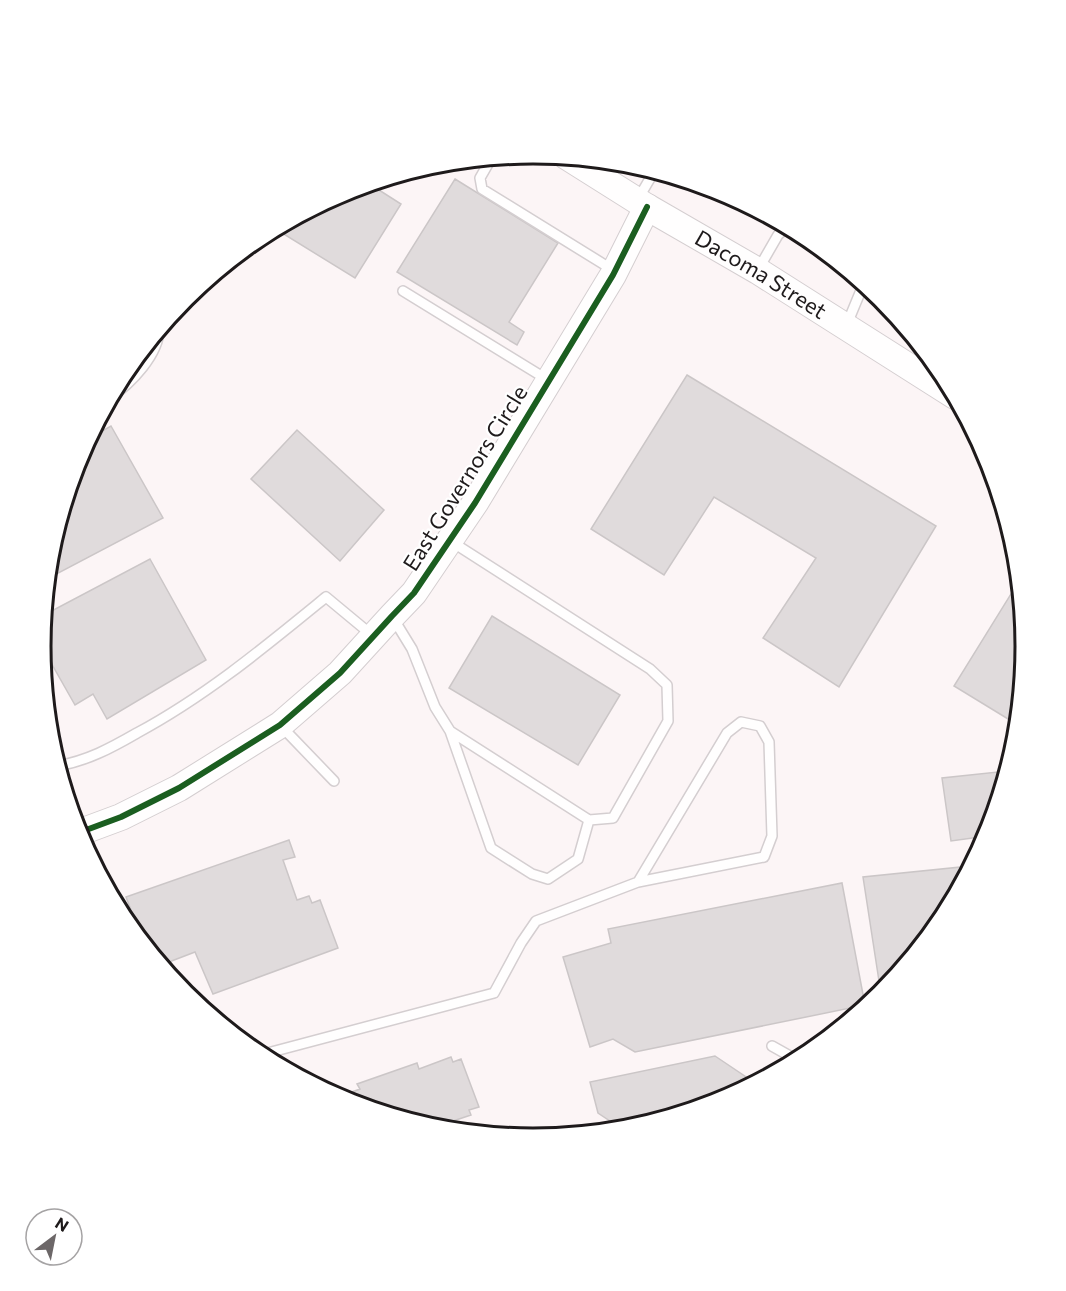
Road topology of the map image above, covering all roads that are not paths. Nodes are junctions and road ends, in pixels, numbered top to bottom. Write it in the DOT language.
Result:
graph roads {
  1 [pos="487,166"];
  2 [pos="583,167"];
  3 [pos="652,179"];
  4 [pos="642,204"];
  5 [pos="781,233"];
  6 [pos="615,271"];
  7 [pos="758,271"];
  8 [pos="403,291"];
  9 [pos="860,292"];
  10 [pos="846,327"];
  11 [pos="153,350"];
  12 [pos="136,373"];
  13 [pos="548,380"];
  14 [pos="939,386"];
  15 [pos="449,541"];
  16 [pos="392,616"];
  17 [pos="374,636"];
  18 [pos="280,725"];
  19 [pos="450,731"];
  20 [pos="66,764"];
  21 [pos="334,781"];
  22 [pos="589,820"];
  23 [pos="88,829"];
  24 [pos="638,882"];
  25 [pos="772,1046"];
  26 [pos="274,1051"];
  27 [pos="787,1055"];
  1 -- 6 [label="lane"];
  2 -- 4 [label="street, Dacoma Street"];
  3 -- 4 [label="lane"];
  4 -- 6 [label="street, East Governors Circle"];
  4 -- 7 [label="street, Dacoma Street"];
  5 -- 7 [label="lane"];
  6 -- 13 [label="street, East Governors Circle"];
  7 -- 10 [label="street, Dacoma Street"];
  8 -- 13 [label="lane"];
  9 -- 10 [label="lane"];
  10 -- 14 [label="street, Dacoma Street"];
  11 -- 12 [label="lane"];
  13 -- 15 [label="street, East Governors Circle"];
  15 -- 16 [label="street, East Governors Circle"];
  15 -- 22 [label="lane"];
  16 -- 17 [label="street, East Governors Circle"];
  16 -- 19 [label="lane"];
  17 -- 18 [label="street, East Governors Circle"];
  17 -- 20 [label="lane"];
  18 -- 21 [label="lane"];
  18 -- 23 [label="street, East Governors Circle"];
  19 -- 22 [label="lane"];
  19 -- 22 [label="lane"];
  24 -- 24 [label="lane"];
  24 -- 26 [label="lane"];
  25 -- 27 [label="lane"];
}
